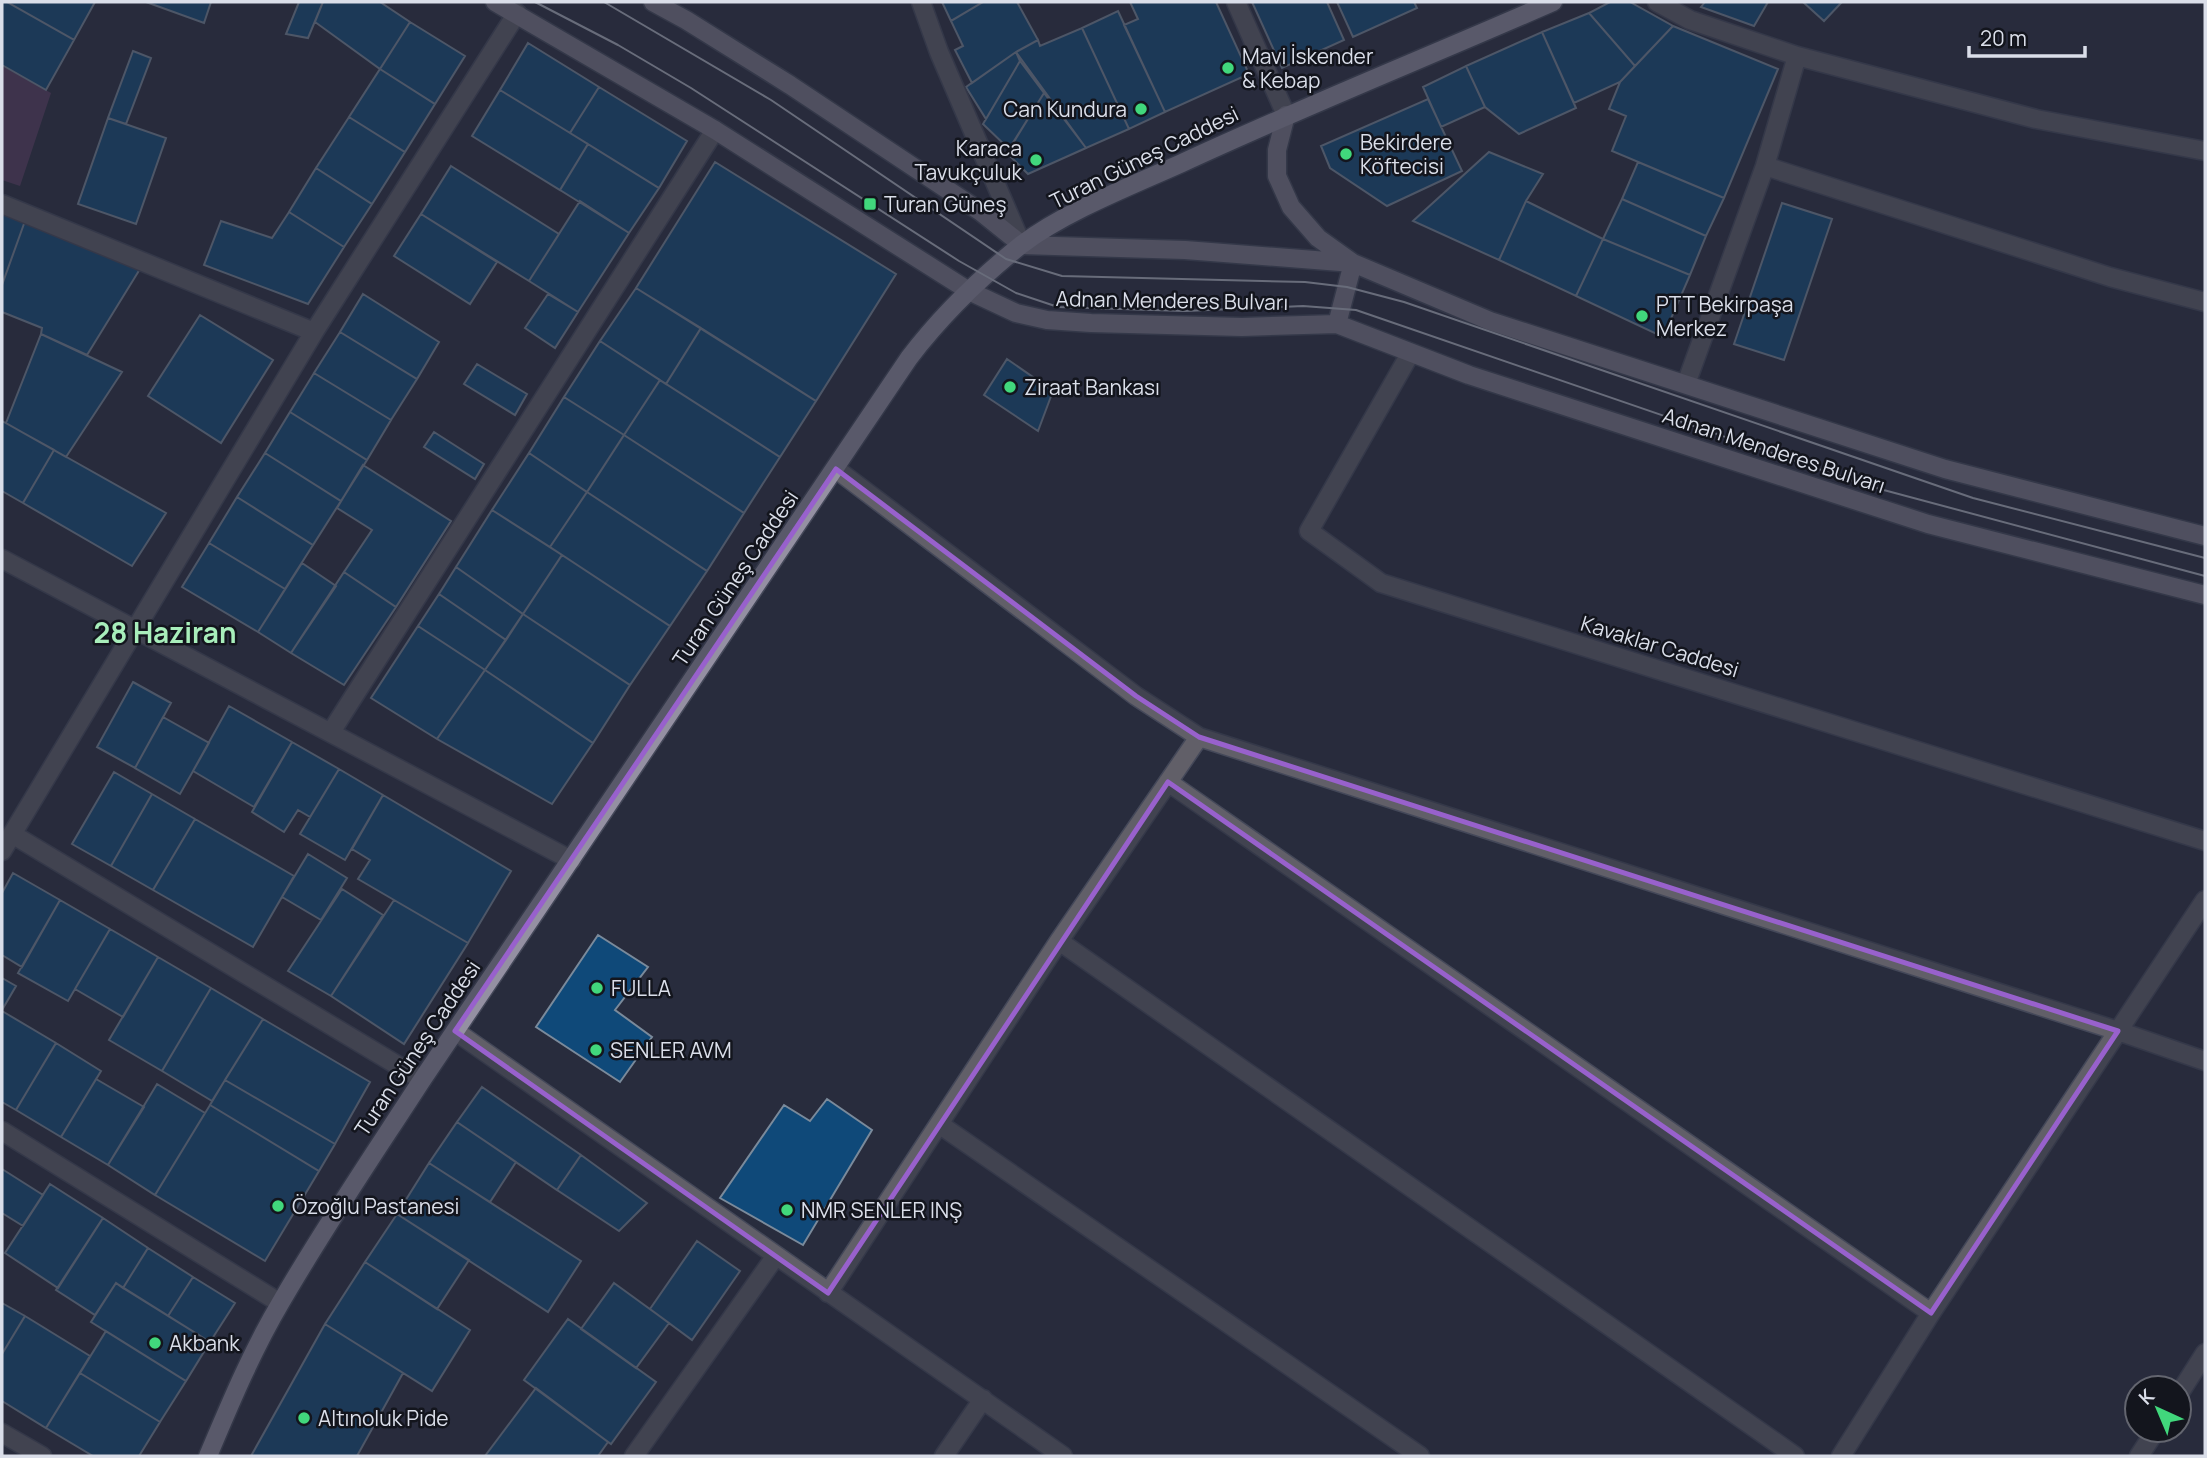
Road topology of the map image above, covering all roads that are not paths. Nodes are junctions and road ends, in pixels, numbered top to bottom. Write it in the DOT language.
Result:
graph roads {
  1 [pos="495,2"];
  2 [pos="653,2"];
  3 [pos="921,2"];
  4 [pos="1236,2"];
  5 [pos="1553,2"];
  6 [pos="1657,2"];
  7 [pos="517,13"];
  8 [pos="1797,56"];
  9 [pos="1286,115"];
  10 [pos="715,130"];
  11 [pos="2205,151"];
  12 [pos="1765,166"];
  13 [pos="2,204"];
  14 [pos="1022,245"];
  15 [pos="1353,263"];
  16 [pos="969,291"];
  17 [pos="2205,302"];
  18 [pos="1337,324"];
  19 [pos="314,332"];
  20 [pos="1409,354"];
  21 [pos="1686,384"];
  22 [pos="836,469"];
  23 [pos="2205,536"];
  24 [pos="2,559"];
  25 [pos="2205,595"];
  26 [pos="134,630"];
  27 [pos="331,732"];
  28 [pos="1199,737"];
  29 [pos="1168,782"];
  30 [pos="12,834"];
  31 [pos="2205,841"];
  32 [pos="2,851"];
  33 [pos="571,860"];
  34 [pos="2205,900"];
  35 [pos="1059,941"];
  36 [pos="455,1031"];
  37 [pos="2118,1031"];
  38 [pos="2205,1061"];
  39 [pos="422,1080"];
  40 [pos="939,1124"];
  41 [pos="2,1131"];
  42 [pos="775,1257"];
  43 [pos="828,1293"];
  44 [pos="280,1303"];
  45 [pos="1931,1313"];
  46 [pos="2205,1353"];
  47 [pos="2192,1374"];
  48 [pos="983,1399"];
  49 [pos="2,1433"];
  50 [pos="42,1456"];
  51 [pos="208,1456"];
  52 [pos="634,1456"];
  53 [pos="944,1456"];
  54 [pos="1063,1456"];
  55 [pos="1420,1456"];
  56 [pos="1795,1456"];
  57 [pos="1841,1456"];
  1 -- 7 [label="main road, Adnan Menderes Bulvarı"];
  2 -- 14 [label="main road"];
  3 -- 14 [label="street"];
  4 -- 9 [label="street"];
  5 -- 9 [label="main road, Turan Güneş Caddesi"];
  6 -- 8 [label="street"];
  7 -- 10 [label="main road, Adnan Menderes Bulvarı"];
  7 -- 19 [label="street"];
  8 -- 11 [label="street"];
  8 -- 12 [label="street"];
  9 -- 14 [label="main road, Turan Güneş Caddesi"];
  9 -- 15 [label="main road"];
  10 -- 16 [label="main road, Adnan Menderes Bulvarı"];
  10 -- 27 [label="street"];
  12 -- 17 [label="street"];
  12 -- 21 [label="street"];
  13 -- 19 [label="street"];
  14 -- 15 [label="main road, Adnan Menderes Bulvarı"];
  14 -- 16 [label="main road, Turan Güneş Caddesi"];
  15 -- 18 [label="main road"];
  15 -- 21 [label="main road, Adnan Menderes Bulvarı"];
  16 -- 18 [label="main road, Adnan Menderes Bulvarı"];
  16 -- 22 [label="main road, Turan Güneş Caddesi"];
  18 -- 20 [label="main road, Adnan Menderes Bulvarı"];
  19 -- 26 [label="street"];
  20 -- 25 [label="main road, Adnan Menderes Bulvarı"];
  20 -- 31 [label="street, Kavaklar Caddesi"];
  21 -- 23 [label="main road, Adnan Menderes Bulvarı"];
  22 -- 28 [label="street"];
  22 -- 33 [label="main road, Turan Güneş Caddesi"];
  24 -- 26 [label="street"];
  26 -- 27 [label="street"];
  26 -- 30 [label="street"];
  27 -- 33 [label="street"];
  28 -- 29 [label="street"];
  28 -- 37 [label="street"];
  29 -- 35 [label="street"];
  29 -- 45 [label="street"];
  30 -- 32 [label="street"];
  30 -- 39 [label="street"];
  33 -- 36 [label="main road, Turan Güneş Caddesi"];
  34 -- 37 [label="street"];
  35 -- 40 [label="street"];
  35 -- 56 [label="street"];
  36 -- 39 [label="main road, Turan Güneş Caddesi"];
  36 -- 42 [label="street"];
  37 -- 38 [label="street"];
  37 -- 45 [label="street"];
  39 -- 44 [label="main road, Turan Güneş Caddesi"];
  40 -- 43 [label="street"];
  40 -- 55 [label="street"];
  41 -- 44 [label="street"];
  42 -- 43 [label="street"];
  42 -- 52 [label="street"];
  43 -- 48 [label="street"];
  44 -- 51 [label="main road, Turan Güneş Caddesi"];
  45 -- 57 [label="street"];
  46 -- 47 [label="street"];
  48 -- 53 [label="street"];
  48 -- 54 [label="street"];
  49 -- 50 [label="street"];
}
